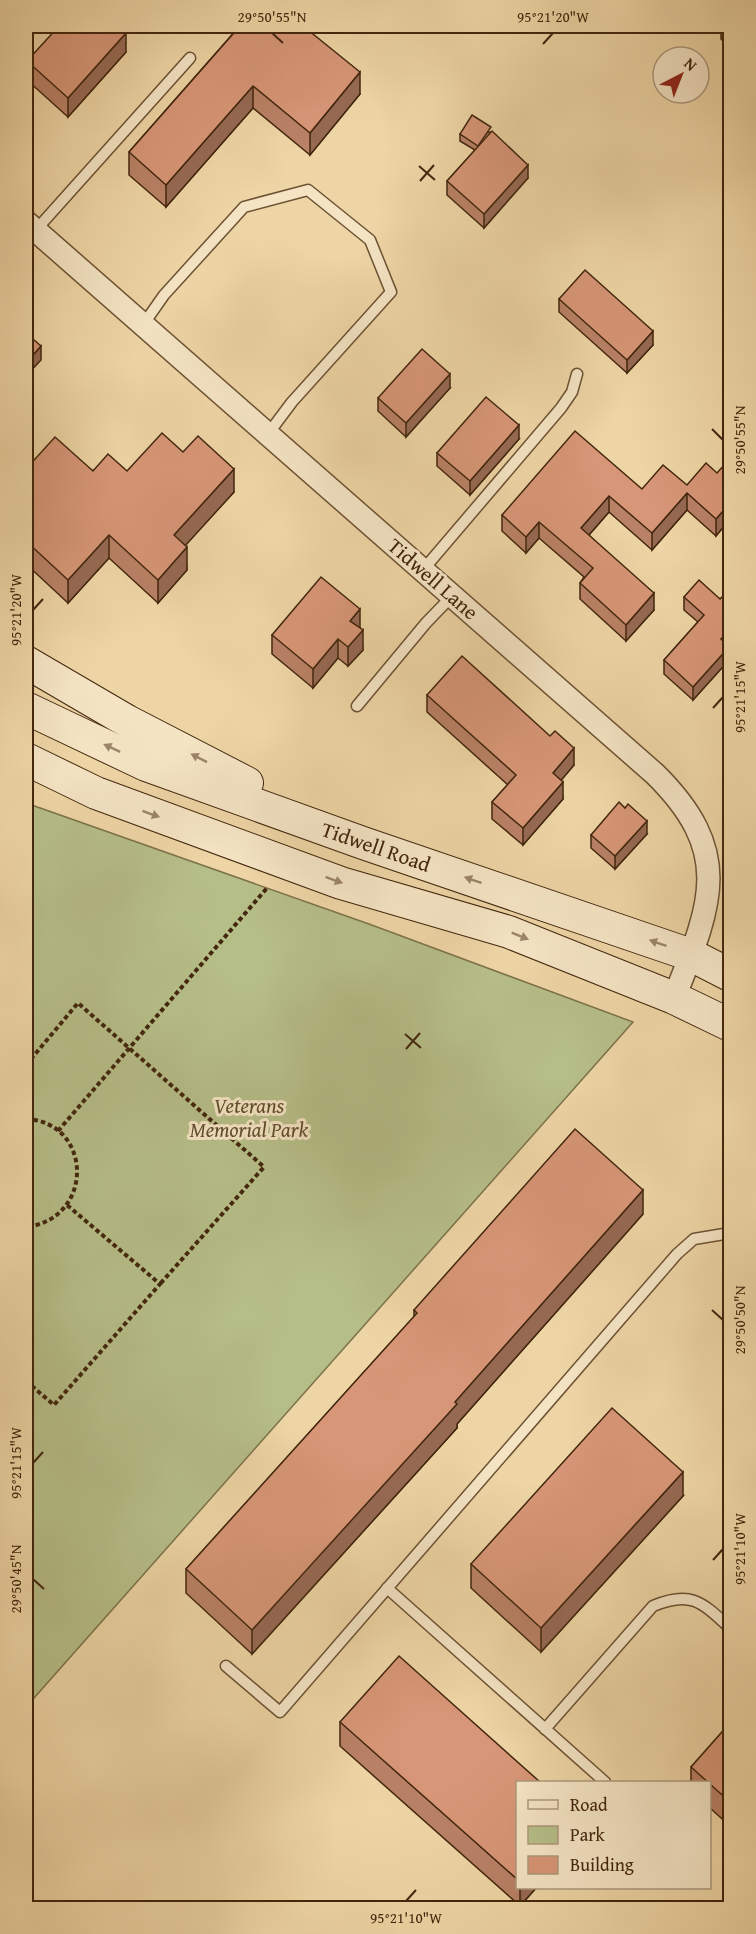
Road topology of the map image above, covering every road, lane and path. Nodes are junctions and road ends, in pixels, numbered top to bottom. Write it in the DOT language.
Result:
graph roads {
  1 [pos="190,58"];
  2 [pos="30,226"];
  3 [pos="143,325"];
  4 [pos="577,374"];
  5 [pos="268,434"];
  6 [pos="423,570"];
  7 [pos="452,596"];
  8 [pos="26,662"];
  9 [pos="357,706"];
  10 [pos="26,708"];
  11 [pos="26,759"];
  12 [pos="26,772"];
  13 [pos="96,793"];
  14 [pos="363,843"];
  15 [pos="270,884"];
  16 [pos="691,955"];
  17 [pos="730,975"];
  18 [pos="674,998"];
  19 [pos="730,1024"];
  20 [pos="129,1048"];
  21 [pos="26,1065"];
  22 [pos="26,1119"];
  23 [pos="58,1131"];
  24 [pos="67,1205"];
  25 [pos="26,1227"];
  26 [pos="730,1233"];
  27 [pos="160,1284"];
  28 [pos="26,1381"];
  29 [pos="387,1588"];
  30 [pos="730,1628"];
  31 [pos="226,1666"];
  32 [pos="545,1729"];
  33 [pos="604,1781"];
  1 -- 2 [label="lane"];
  2 -- 3 [label="street, Tidwell Lane"];
  3 -- 5 [label="street, Tidwell Lane"];
  3 -- 5 [label="lane"];
  4 -- 6 [label="lane"];
  5 -- 6 [label="street, Tidwell Lane"];
  6 -- 7 [label="street, Tidwell Lane"];
  7 -- 9 [label="lane"];
  7 -- 16 [label="street, Tidwell Lane"];
  14 -- 8 [label="main road, one-way"];
  14 -- 10 [label="main road, Tidwell Road, one-way"];
  11 -- 13 [label="main road, Tidwell Road"];
  12 -- 13 [label="main road"];
  13 -- 18 [label="main road, Tidwell Road, one-way"];
  16 -- 14 [label="main road, Tidwell Road, one-way"];
  15 -- 20 [label="path"];
  16 -- 17 [label="main road, Tidwell Road"];
  16 -- 18 [label="street, Tidwell Lane"];
  18 -- 19 [label="main road, Tidwell Road"];
  20 -- 21 [label="path"];
  20 -- 23 [label="path"];
  20 -- 27 [label="path"];
  22 -- 23 [label="path"];
  23 -- 24 [label="path"];
  24 -- 25 [label="path"];
  24 -- 27 [label="path"];
  26 -- 29 [label="lane"];
  27 -- 28 [label="path"];
  29 -- 31 [label="lane"];
  29 -- 32 [label="lane"];
  30 -- 32 [label="lane"];
  32 -- 33 [label="lane"];
}
